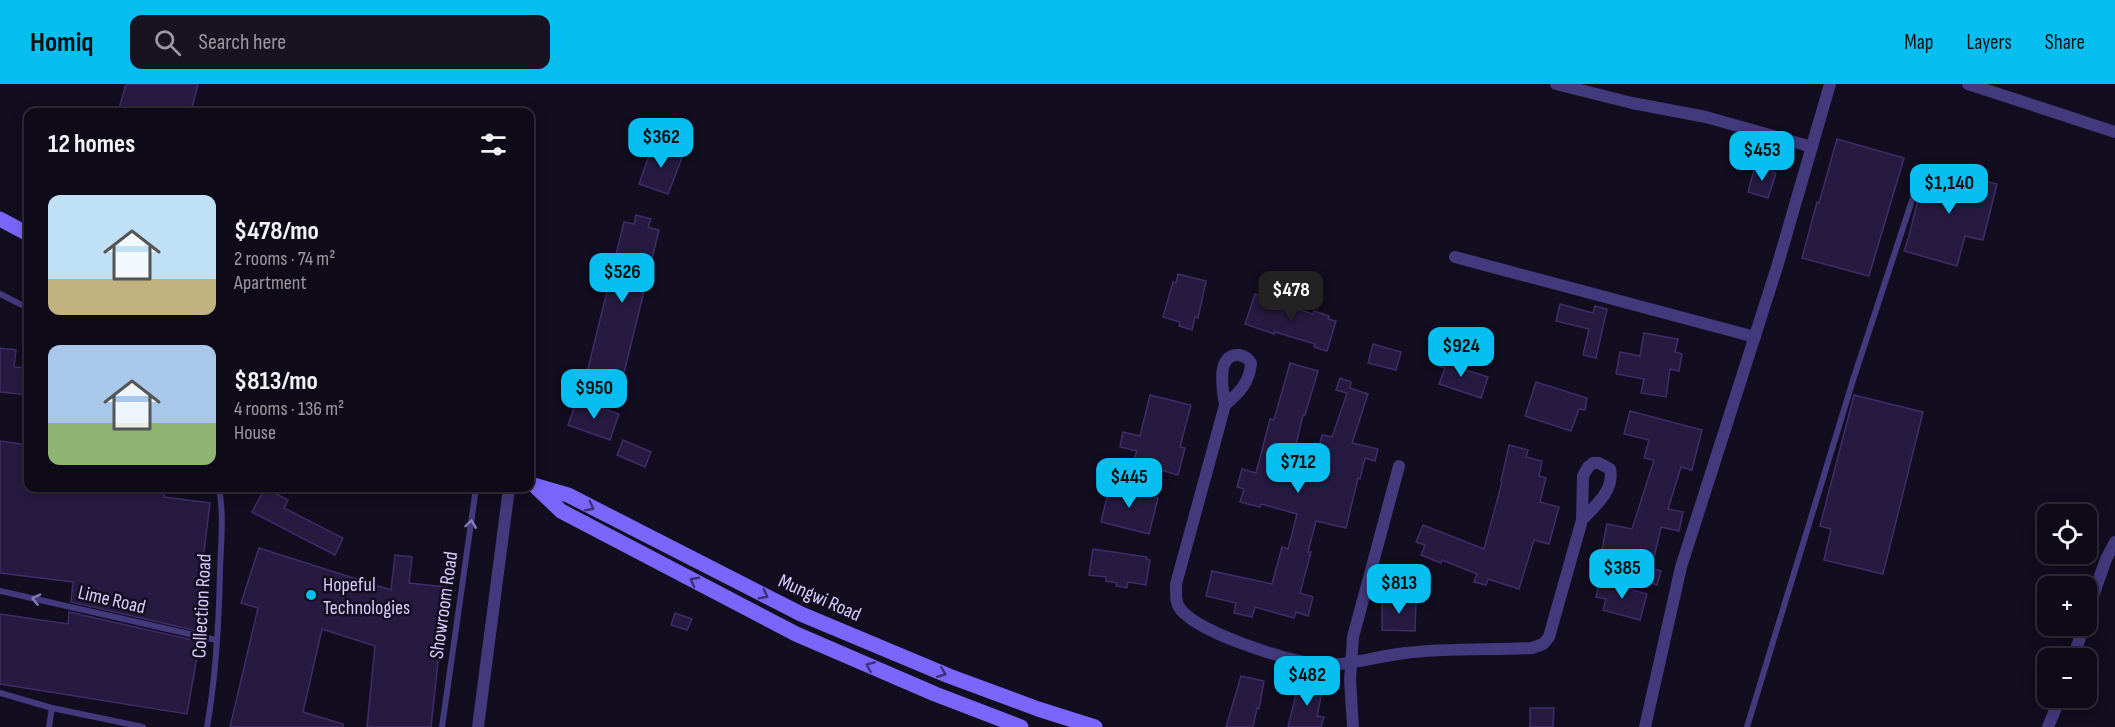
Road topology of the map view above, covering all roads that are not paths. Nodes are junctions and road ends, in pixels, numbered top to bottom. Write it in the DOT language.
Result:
graph roads {
  1 [pos="1556,84"];
  2 [pos="1830,84"];
  3 [pos="1968,84"];
  4 [pos="2115,132"];
  5 [pos="1812,147"];
  6 [pos="1920,176"];
  7 [pos="0,219"];
  8 [pos="24,232"];
  9 [pos="1455,256"];
  10 [pos="0,294"];
  11 [pos="24,306"];
  12 [pos="1755,337"];
  13 [pos="1225,405"];
  14 [pos="1399,466"];
  15 [pos="534,486"];
  16 [pos="534,487"];
  17 [pos="219,492"];
  18 [pos="475,492"];
  19 [pos="508,492"];
  20 [pos="1582,520"];
  21 [pos="2115,542"];
  22 [pos="2097,585"];
  23 [pos="0,591"];
  24 [pos="216,640"];
  25 [pos="1350,661"];
  26 [pos="0,693"];
  27 [pos="52,708"];
  28 [pos="2056,708"];
  29 [pos="49,727"];
  30 [pos="143,727"];
  31 [pos="207,727"];
  32 [pos="442,727"];
  33 [pos="478,727"];
  34 [pos="1021,727"];
  35 [pos="1095,727"];
  36 [pos="1353,727"];
  37 [pos="1645,727"];
  38 [pos="1748,727"];
  39 [pos="2048,727"];
  1 -- 5 [label="street"];
  2 -- 5 [label="street"];
  3 -- 4 [label="street"];
  5 -- 12 [label="street"];
  6 -- 38 [label="lane"];
  7 -- 8 [label="main road"];
  9 -- 12 [label="street"];
  10 -- 11 [label="lane"];
  12 -- 37 [label="street"];
  13 -- 25 [label="street"];
  14 -- 25 [label="street"];
  15 -- 35 [label="main road, Mungwi Road, one-way"];
  34 -- 16 [label="main road, Mungwi Road, one-way"];
  17 -- 24 [label="lane, Collection Road"];
  32 -- 18 [label="lane, Showroom Road, one-way"];
  19 -- 33 [label="street"];
  20 -- 25 [label="street"];
  21 -- 22 [label="street"];
  24 -- 23 [label="lane, Lime Road, one-way"];
  24 -- 31 [label="lane, Collection Road"];
  25 -- 36 [label="street"];
  26 -- 27 [label="lane"];
  27 -- 29 [label="lane"];
  27 -- 30 [label="lane"];
  28 -- 39 [label="street"];
}
